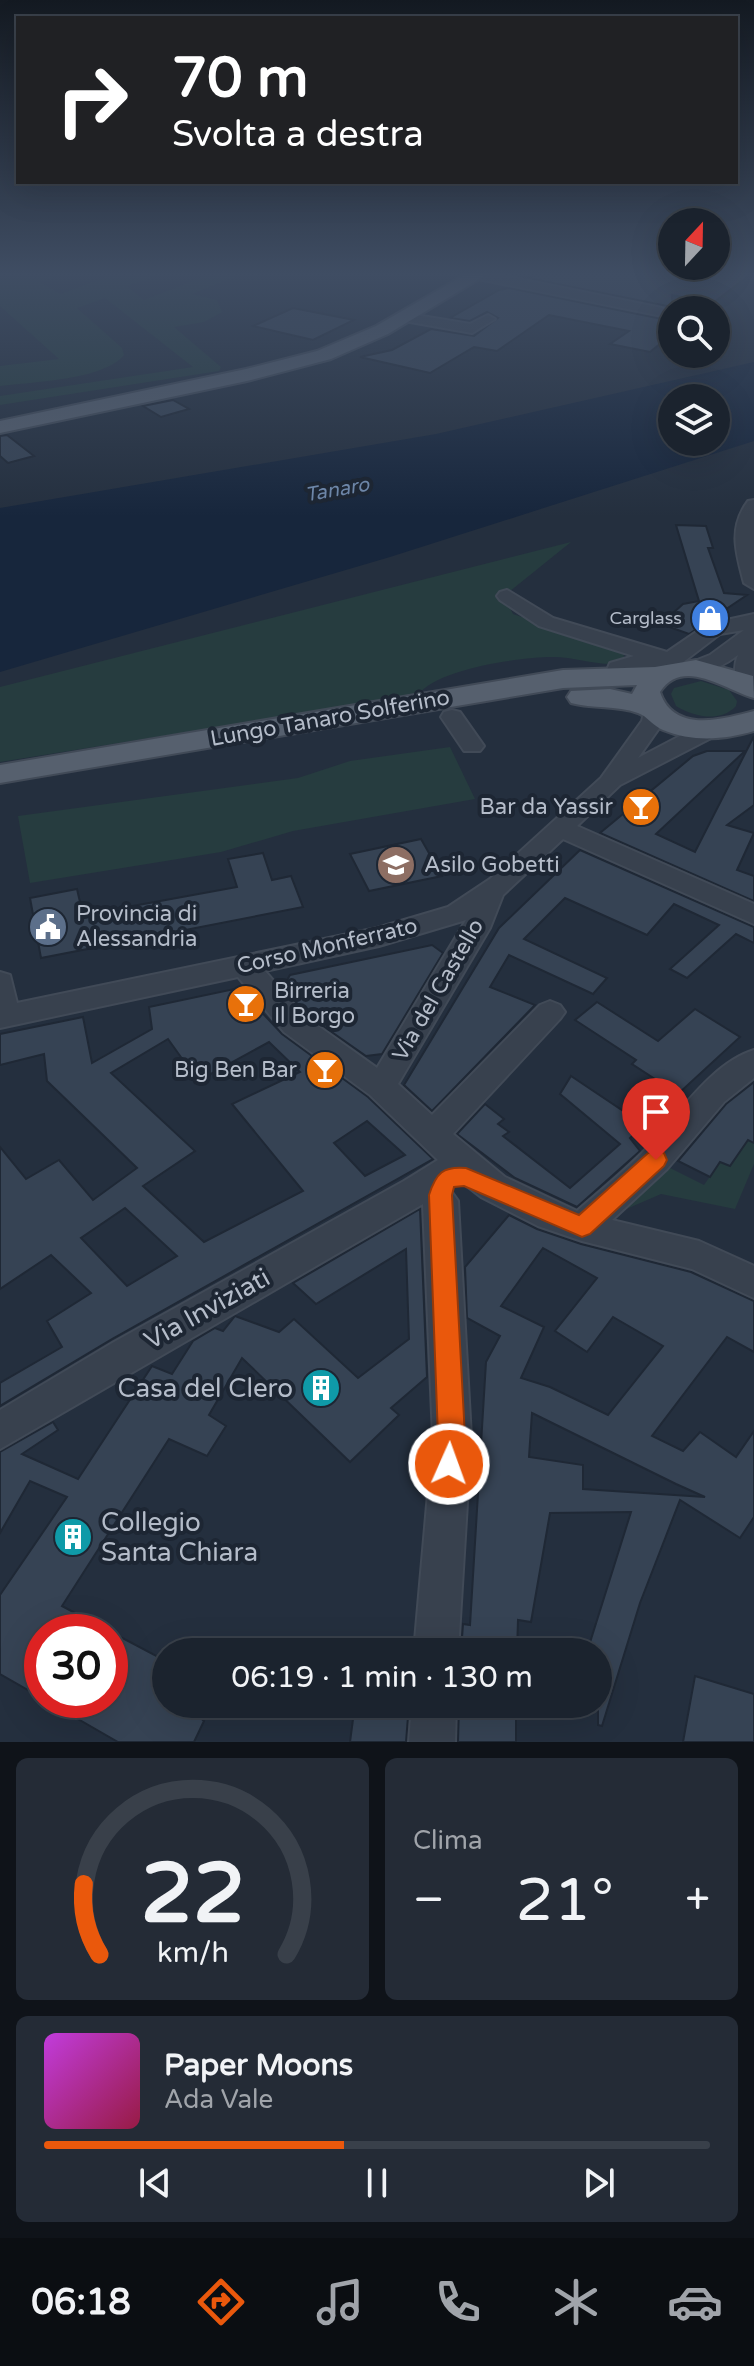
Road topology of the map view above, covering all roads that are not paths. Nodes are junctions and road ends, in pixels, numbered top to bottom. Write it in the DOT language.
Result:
graph roads {
  1 [pos="320,354"];
  2 [pos="0,427"];
  3 [pos="754,505"];
  4 [pos="754,583"];
  5 [pos="507,596"];
  6 [pos="754,620"];
  7 [pos="754,632"];
  8 [pos="664,667"];
  9 [pos="752,667"];
  10 [pos="695,669"];
  11 [pos="652,708"];
  12 [pos="452,717"];
  13 [pos="749,726"];
  14 [pos="707,731"];
  15 [pos="472,746"];
  16 [pos="0,774"];
  17 [pos="609,783"];
  18 [pos="0,796"];
  19 [pos="562,829"];
  20 [pos="492,891"];
  21 [pos="754,915"];
  22 [pos="244,965"];
  23 [pos="0,982"];
  24 [pos="550,1012"];
  25 [pos="2,1017"];
  26 [pos="754,1061"];
  27 [pos="381,1087"];
  28 [pos="442,1142"];
  29 [pos="499,1191"];
  30 [pos="433,1199"];
  31 [pos="582,1227"];
  32 [pos="754,1283"];
  33 [pos="0,1431"];
  34 [pos="437,1638"];
  35 [pos="433,1718"];
  36 [pos="432,1742"];
  1 -- 2 [label="main road"];
  3 -- 4 [label="street"];
  5 -- 8 [label="street"];
  6 -- 8 [label="street"];
  7 -- 10 [label="street"];
  8 -- 10 [label="main road, Lungo Tanaro Solferino"];
  8 -- 11 [label="main road"];
  8 -- 16 [label="main road, Lungo Tanaro Solferino"];
  9 -- 10 [label="main road"];
  11 -- 12 [label="main road, Lungo Tanaro Solferino"];
  11 -- 14 [label="main road, Lungo Tanaro Solferino"];
  11 -- 17 [label="street, Corso Monferrato"];
  12 -- 15 [label="street"];
  12 -- 18 [label="main road, Lungo Tanaro Solferino"];
  13 -- 14 [label="main road"];
  14 -- 17 [label="street, Corso Monferrato"];
  17 -- 19 [label="street, Corso Monferrato"];
  19 -- 20 [label="street, Corso Monferrato"];
  19 -- 21 [label="street"];
  20 -- 22 [label="street, Corso Monferrato"];
  20 -- 27 [label="street, Via del Castello"];
  22 -- 25 [label="street, Corso Monferrato"];
  22 -- 27 [label="street"];
  23 -- 25 [label="street"];
  24 -- 28 [label="street"];
  26 -- 31 [label="street"];
  27 -- 28 [label="street"];
  28 -- 29 [label="street"];
  28 -- 30 [label="street"];
  29 -- 30 [label="street"];
  29 -- 31 [label="street"];
  30 -- 33 [label="street, Via Inviziati"];
  30 -- 34 [label="street"];
  31 -- 32 [label="street"];
  35 -- 36 [label="street"];
}
